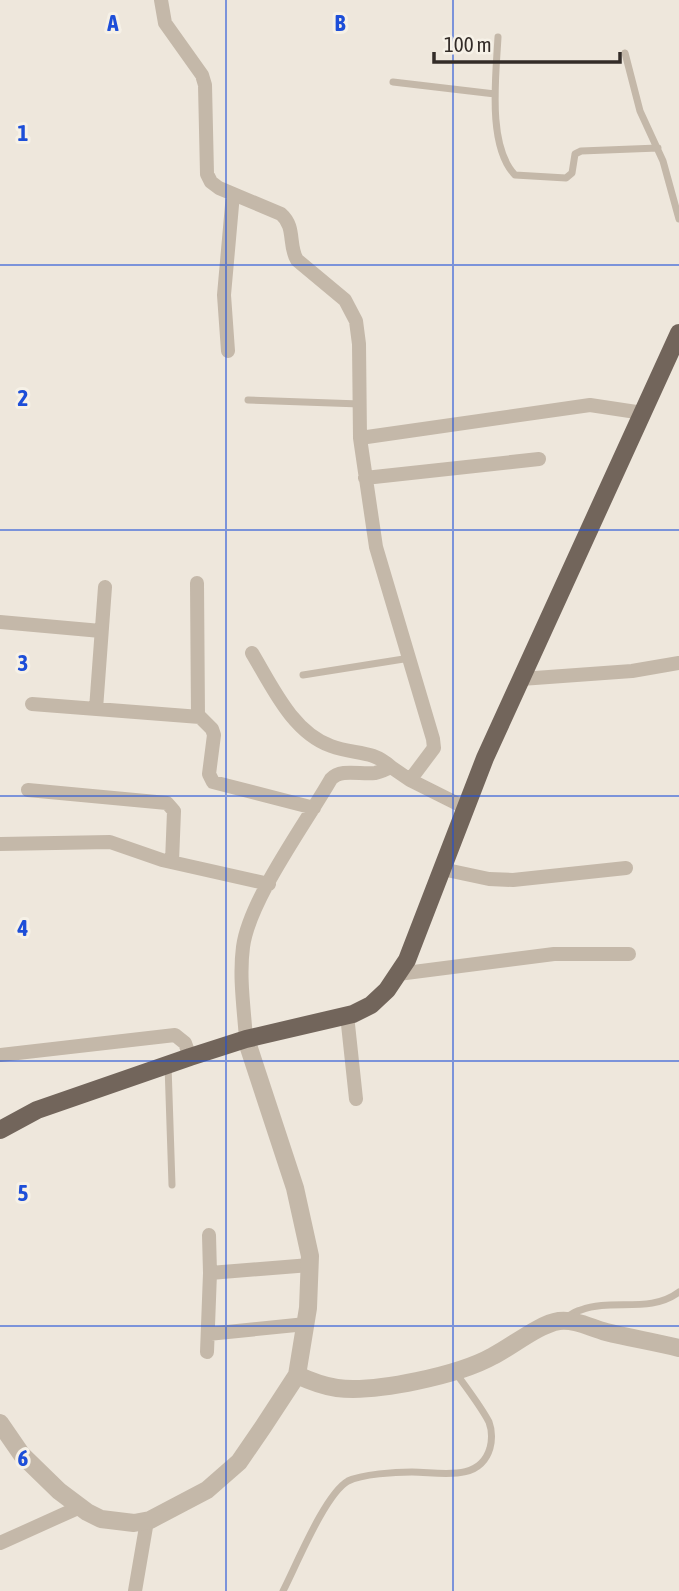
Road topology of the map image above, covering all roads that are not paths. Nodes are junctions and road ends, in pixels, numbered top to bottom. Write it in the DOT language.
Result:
graph roads {
  1 [pos="161,0"];
  2 [pos="498,37"];
  3 [pos="625,53"];
  4 [pos="393,82"];
  5 [pos="495,94"];
  6 [pos="658,148"];
  7 [pos="233,194"];
  8 [pos="679,219"];
  9 [pos="679,333"];
  10 [pos="228,351"];
  11 [pos="248,400"];
  12 [pos="360,404"];
  13 [pos="642,413"];
  14 [pos="360,438"];
  15 [pos="539,459"];
  16 [pos="365,478"];
  17 [pos="197,583"];
  18 [pos="105,587"];
  19 [pos="0,622"];
  20 [pos="101,631"];
  21 [pos="252,653"];
  22 [pos="410,658"];
  23 [pos="679,663"];
  24 [pos="303,675"];
  25 [pos="521,679"];
  26 [pos="32,704"];
  27 [pos="96,709"];
  28 [pos="198,717"];
  29 [pos="391,767"];
  30 [pos="410,780"];
  31 [pos="28,790"];
  32 [pos="314,808"];
  33 [pos="466,808"];
  34 [pos="0,844"];
  35 [pos="172,862"];
  36 [pos="626,868"];
  37 [pos="442,869"];
  38 [pos="269,884"];
  39 [pos="629,954"];
  40 [pos="398,974"];
  41 [pos="347,1015"];
  42 [pos="246,1039"];
  43 [pos="0,1055"];
  44 [pos="190,1057"];
  45 [pos="168,1064"];
  46 [pos="356,1099"];
  47 [pos="0,1130"];
  48 [pos="172,1185"];
  49 [pos="209,1235"];
  50 [pos="310,1265"];
  51 [pos="210,1273"];
  52 [pos="679,1292"];
  53 [pos="559,1321"];
  54 [pos="306,1324"];
  55 [pos="208,1334"];
  56 [pos="679,1348"];
  57 [pos="207,1352"];
  58 [pos="456,1373"];
  59 [pos="297,1375"];
  60 [pos="0,1423"];
  61 [pos="80,1507"];
  62 [pos="147,1521"];
  63 [pos="0,1543"];
  64 [pos="135,1591"];
  65 [pos="283,1591"];
  1 -- 7 [label="street"];
  2 -- 5 [label="lane"];
  3 -- 6 [label="lane"];
  4 -- 5 [label="lane"];
  5 -- 6 [label="lane"];
  6 -- 8 [label="lane"];
  7 -- 10 [label="street"];
  7 -- 12 [label="street"];
  9 -- 13 [label="main road"];
  11 -- 12 [label="lane"];
  12 -- 14 [label="street"];
  13 -- 14 [label="street"];
  13 -- 25 [label="main road"];
  14 -- 16 [label="street"];
  15 -- 16 [label="street"];
  16 -- 22 [label="street"];
  17 -- 28 [label="street"];
  18 -- 20 [label="street"];
  19 -- 20 [label="street"];
  20 -- 27 [label="street"];
  21 -- 29 [label="street"];
  22 -- 24 [label="lane"];
  22 -- 30 [label="street"];
  23 -- 25 [label="street"];
  25 -- 33 [label="main road"];
  26 -- 27 [label="street"];
  27 -- 28 [label="street"];
  28 -- 32 [label="street"];
  29 -- 30 [label="street"];
  29 -- 32 [label="street"];
  30 -- 33 [label="street"];
  31 -- 35 [label="street"];
  32 -- 38 [label="street"];
  33 -- 37 [label="main road"];
  34 -- 35 [label="street"];
  35 -- 38 [label="street"];
  36 -- 37 [label="street"];
  37 -- 40 [label="main road"];
  38 -- 42 [label="street"];
  39 -- 40 [label="street"];
  40 -- 41 [label="main road"];
  41 -- 42 [label="main road"];
  41 -- 46 [label="street"];
  42 -- 44 [label="main road"];
  42 -- 50 [label="street"];
  43 -- 44 [label="street"];
  44 -- 45 [label="main road"];
  45 -- 47 [label="main road"];
  45 -- 48 [label="lane"];
  49 -- 51 [label="street"];
  50 -- 51 [label="street"];
  50 -- 54 [label="street"];
  51 -- 55 [label="street"];
  52 -- 53 [label="lane"];
  53 -- 56 [label="street"];
  53 -- 58 [label="street"];
  54 -- 55 [label="street"];
  54 -- 59 [label="street"];
  55 -- 57 [label="street"];
  58 -- 59 [label="street"];
  58 -- 65 [label="lane"];
  59 -- 62 [label="street"];
  60 -- 61 [label="street"];
  61 -- 62 [label="street"];
  61 -- 63 [label="street"];
  62 -- 64 [label="street"];
}
